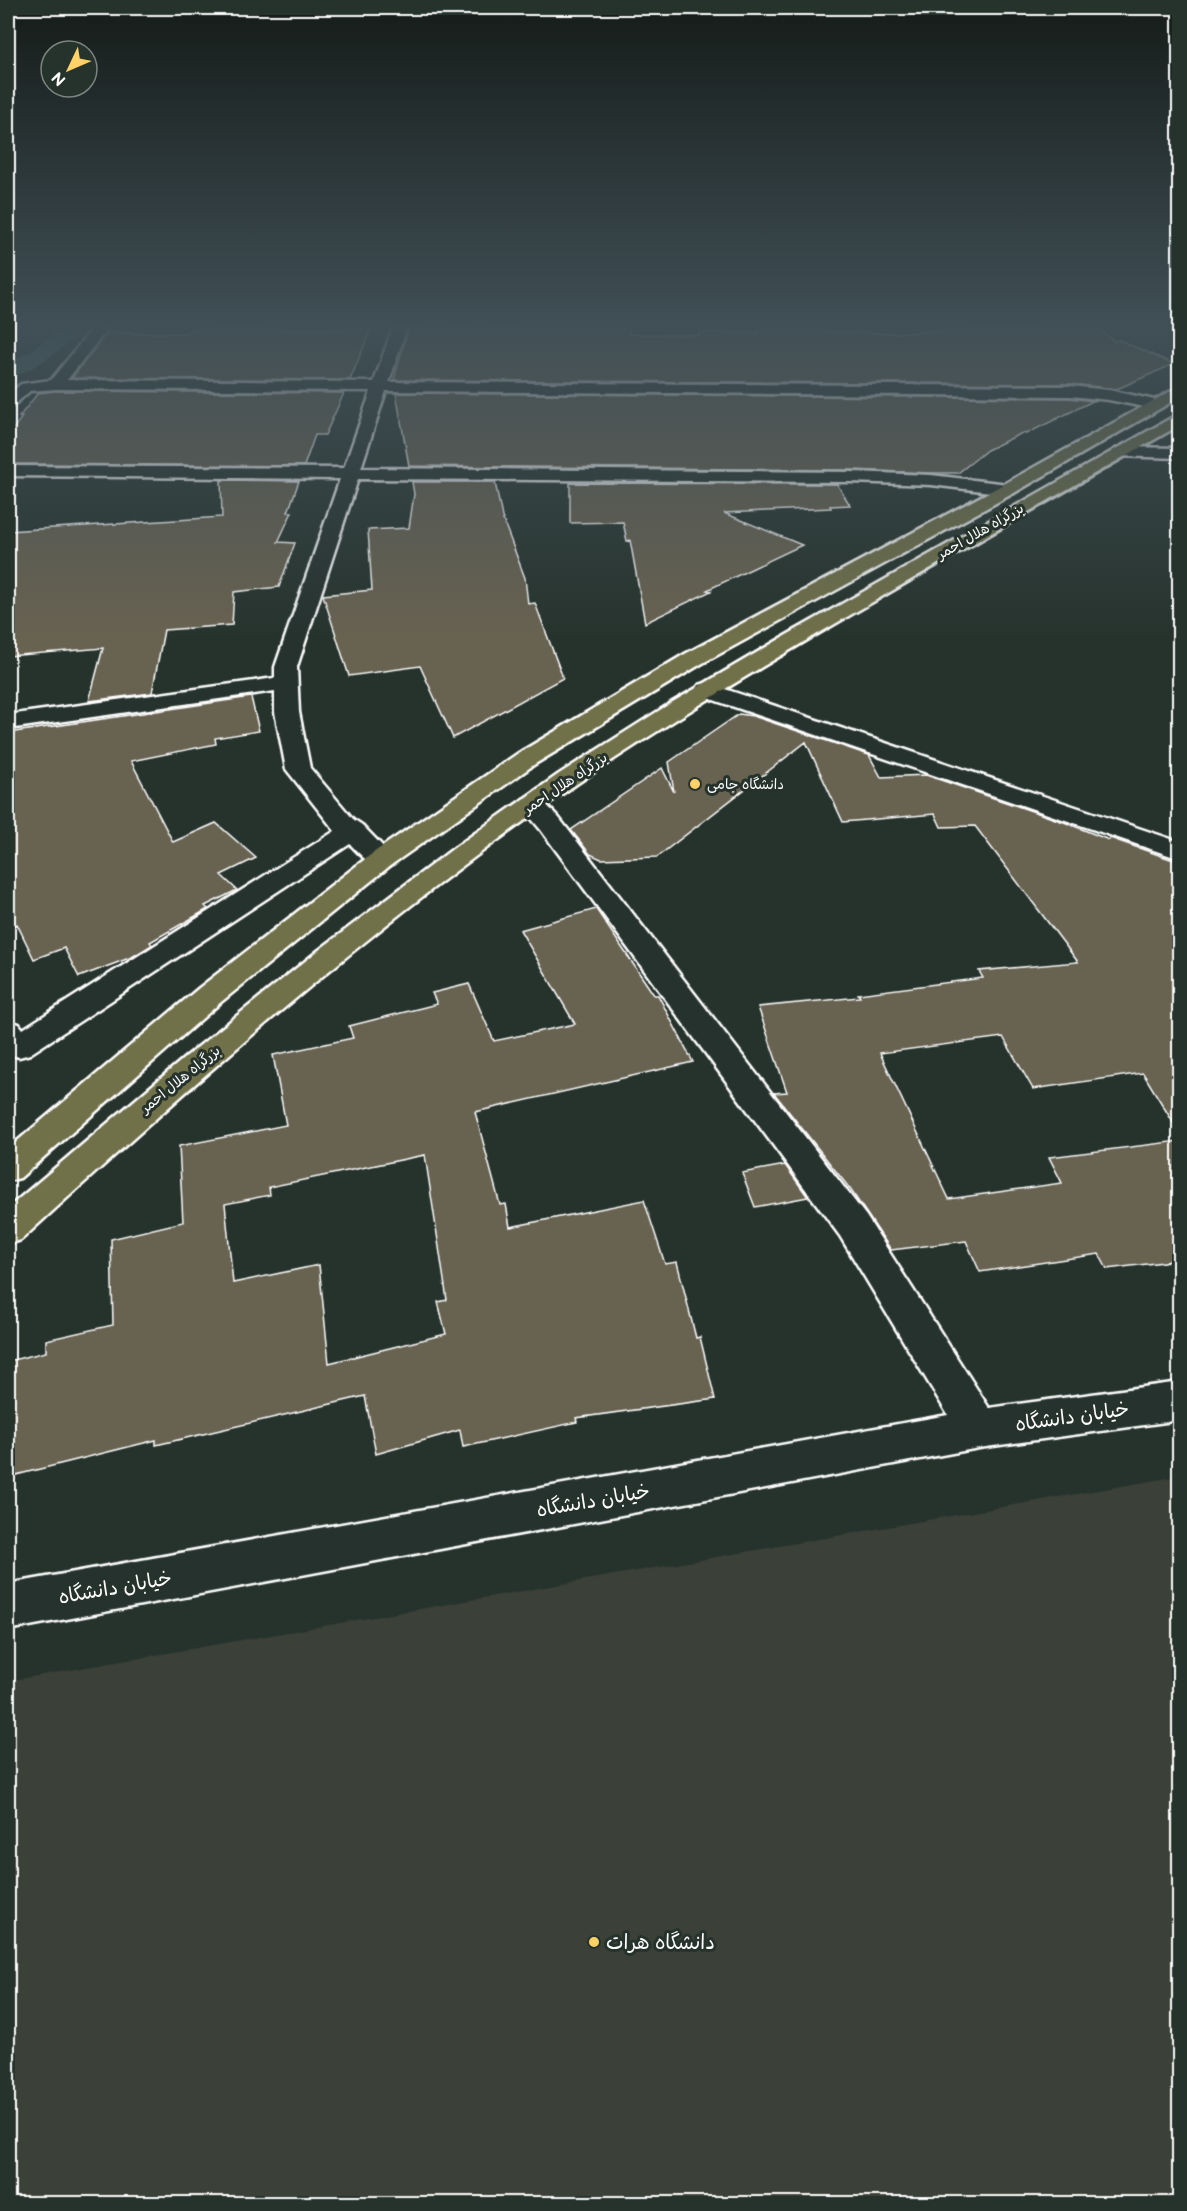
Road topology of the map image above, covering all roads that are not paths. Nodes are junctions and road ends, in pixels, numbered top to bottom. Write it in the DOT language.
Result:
graph roads {
  1 [pos="365,432"];
  2 [pos="1106,432"];
  3 [pos="1154,432"];
  4 [pos="1119,452"];
  5 [pos="1179,453"];
  6 [pos="8,471"];
  7 [pos="351,473"];
  8 [pos="1008,489"];
  9 [pos="286,683"];
  10 [pos="707,690"];
  11 [pos="8,722"];
  12 [pos="532,804"];
  13 [pos="352,831"];
  14 [pos="1179,851"];
  15 [pos="382,859"];
  16 [pos="8,1032"];
  17 [pos="8,1168"];
  18 [pos="8,1229"];
  19 [pos="1179,1401"];
  20 [pos="979,1429"];
  21 [pos="8,1607"];
  1 -- 7 [label="street"];
  2 -- 8 [label="highway, بزرگراه هلال احمر"];
  3 -- 4 [label="highway, بزرگراه هلال احمر"];
  4 -- 5 [label="street"];
  4 -- 10 [label="highway, بزرگراه هلال احمر"];
  6 -- 7 [label="street"];
  7 -- 8 [label="street"];
  7 -- 9 [label="street"];
  8 -- 15 [label="highway, بزرگراه هلال احمر"];
  9 -- 11 [label="street"];
  9 -- 13 [label="street"];
  10 -- 12 [label="highway, بزرگراه هلال احمر"];
  10 -- 14 [label="street"];
  12 -- 18 [label="highway, بزرگراه هلال احمر"];
  12 -- 20 [label="street"];
  13 -- 15 [label="street"];
  13 -- 16 [label="street"];
  15 -- 17 [label="highway, بزرگراه هلال احمر"];
  19 -- 20 [label="street, خیابان دانشگاه"];
  20 -- 21 [label="street, خیابان دانشگاه"];
}
